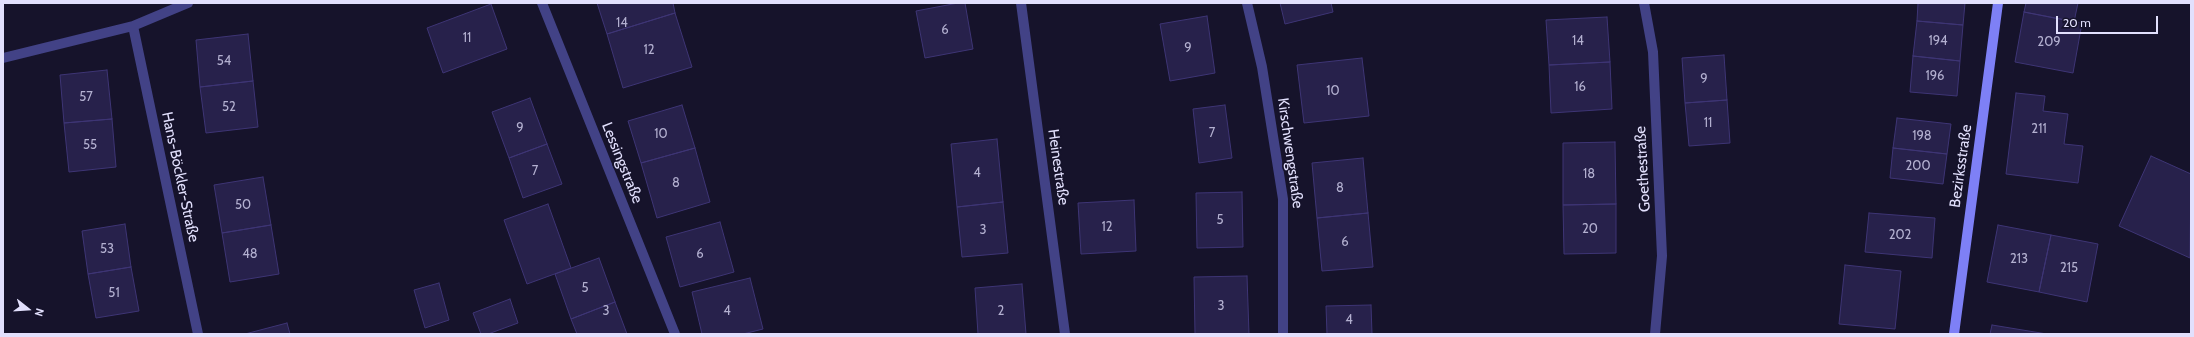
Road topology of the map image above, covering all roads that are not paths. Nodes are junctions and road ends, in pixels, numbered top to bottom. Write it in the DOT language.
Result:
graph roads {
  1 [pos="188,3"];
  2 [pos="542,3"];
  3 [pos="1021,3"];
  4 [pos="1247,3"];
  5 [pos="1644,3"];
  6 [pos="1998,3"];
  7 [pos="133,26"];
  8 [pos="3,58"];
  9 [pos="198,334"];
  10 [pos="675,334"];
  11 [pos="1065,334"];
  12 [pos="1283,334"];
  13 [pos="1655,334"];
  14 [pos="1954,334"];
  1 -- 7 [label="street"];
  2 -- 10 [label="street, Lessingstraße"];
  3 -- 11 [label="street, Heinestraße"];
  4 -- 12 [label="street, Kirschwengstraße"];
  5 -- 13 [label="street, Goethestraße"];
  6 -- 14 [label="main road, Bezirksstraße"];
  7 -- 8 [label="street"];
  7 -- 9 [label="street, Hans-Böckler-Straße"];
}
